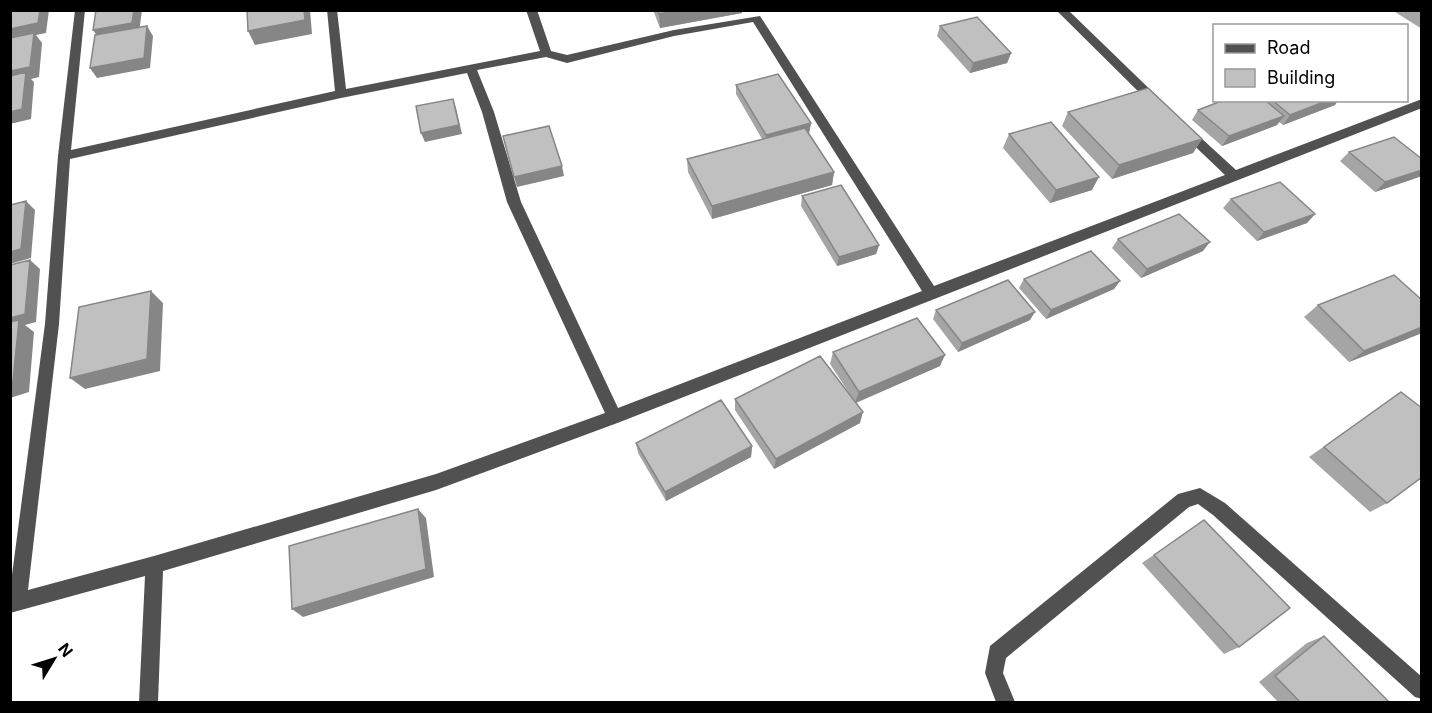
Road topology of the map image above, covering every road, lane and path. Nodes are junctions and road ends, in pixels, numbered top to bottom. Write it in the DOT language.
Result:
graph roads {
  1 [pos="80,10"];
  2 [pos="332,10"];
  3 [pos="531,10"];
  4 [pos="1061,10"];
  5 [pos="754,14"];
  6 [pos="546,53"];
  7 [pos="471,69"];
  8 [pos="341,94"];
  9 [pos="1422,103"];
  10 [pos="64,156"];
  11 [pos="1233,176"];
  12 [pos="931,293"];
  13 [pos="614,417"];
  14 [pos="154,565"];
  15 [pos="14,603"];
  16 [pos="1422,690"];
  17 [pos="148,702"];
  18 [pos="1005,702"];
  1 -- 10 [label="street"];
  2 -- 8 [label="street"];
  3 -- 6 [label="street"];
  4 -- 11 [label="street"];
  5 -- 6 [label="street"];
  5 -- 12 [label="street"];
  6 -- 7 [label="street"];
  7 -- 8 [label="street"];
  7 -- 13 [label="street"];
  8 -- 10 [label="street"];
  9 -- 11 [label="street"];
  10 -- 15 [label="street"];
  11 -- 12 [label="street"];
  12 -- 13 [label="street"];
  13 -- 14 [label="street"];
  14 -- 15 [label="street"];
  14 -- 17 [label="street"];
  16 -- 18 [label="street"];
}
